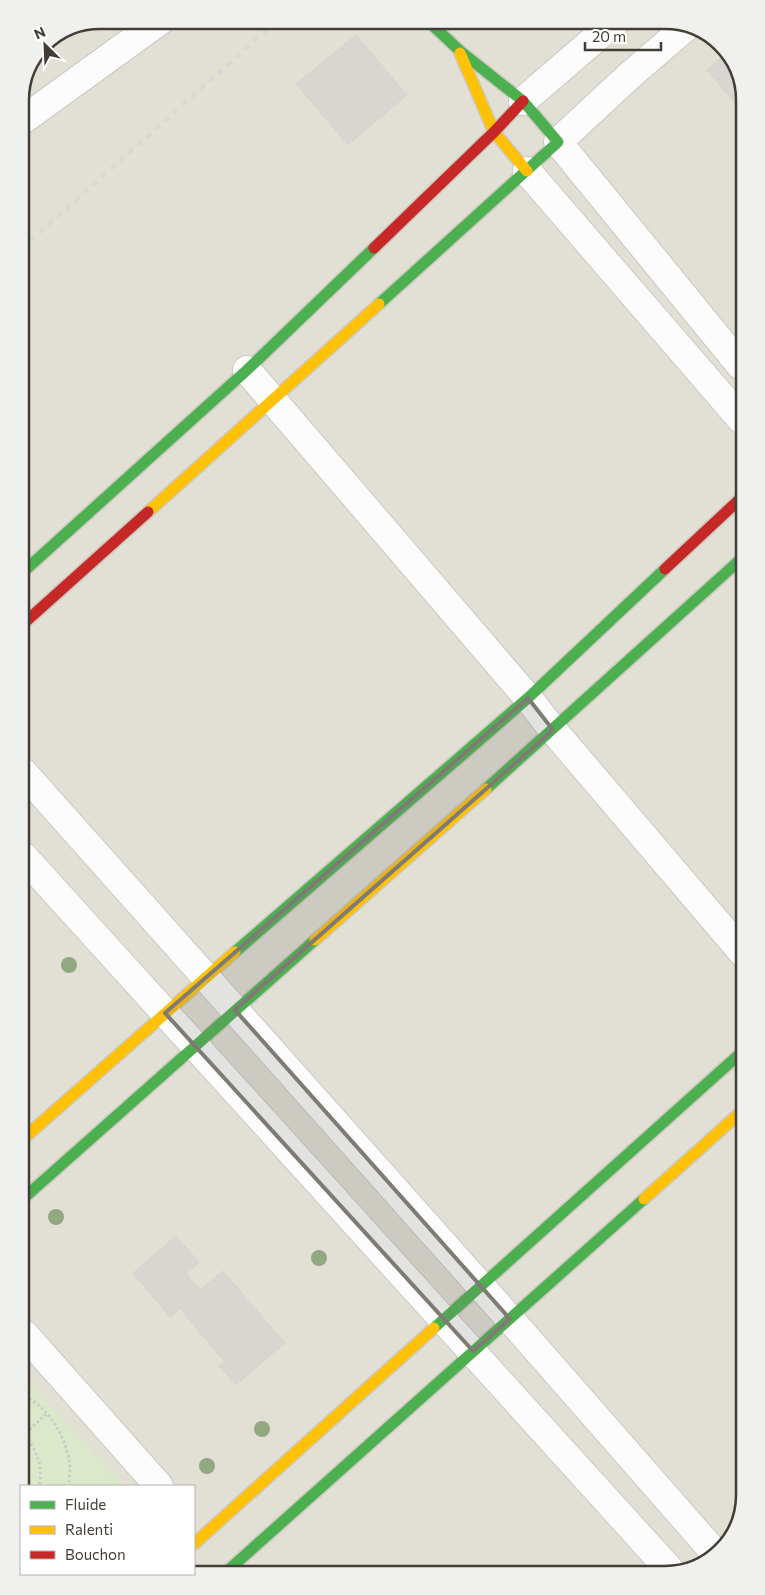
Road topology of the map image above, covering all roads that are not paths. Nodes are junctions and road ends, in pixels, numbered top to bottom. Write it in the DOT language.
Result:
graph roads {
  1 [pos="148,29"];
  2 [pos="437,29"];
  3 [pos="606,29"];
  4 [pos="681,31"];
  5 [pos="460,51"];
  6 [pos="523,101"];
  7 [pos="29,115"];
  8 [pos="494,132"];
  9 [pos="558,142"];
  10 [pos="527,171"];
  11 [pos="736,360"];
  12 [pos="247,370"];
  13 [pos="273,400"];
  14 [pos="736,414"];
  15 [pos="736,503"];
  16 [pos="736,564"];
  17 [pos="29,567"];
  18 [pos="29,619"];
  19 [pos="528,698"];
  20 [pos="553,730"];
  21 [pos="29,779"];
  22 [pos="29,863"];
  23 [pos="736,945"];
  24 [pos="207,977"];
  25 [pos="235,1010"];
  26 [pos="165,1013"];
  27 [pos="195,1046"];
  28 [pos="736,1057"];
  29 [pos="736,1116"];
  30 [pos="29,1134"];
  31 [pos="29,1194"];
  32 [pos="480,1287"];
  33 [pos="510,1319"];
  34 [pos="443,1320"];
  35 [pos="29,1340"];
  36 [pos="473,1351"];
  37 [pos="158,1485"];
  38 [pos="197,1535"];
  39 [pos="712,1549"];
  40 [pos="233,1566"];
  41 [pos="666,1566"];
  1 -- 7 [label="street"];
  2 -- 5 [label="street"];
  3 -- 6 [label="street"];
  4 -- 9 [label="street"];
  5 -- 6 [label="street"];
  5 -- 8 [label="street"];
  6 -- 8 [label="street"];
  6 -- 9 [label="street"];
  8 -- 10 [label="street"];
  8 -- 12 [label="street"];
  9 -- 10 [label="street"];
  9 -- 11 [label="street"];
  10 -- 13 [label="street"];
  10 -- 14 [label="street"];
  12 -- 13 [label="street"];
  12 -- 17 [label="street"];
  13 -- 18 [label="street"];
  13 -- 19 [label="street"];
  15 -- 19 [label="street"];
  16 -- 20 [label="street"];
  19 -- 20 [label="street"];
  19 -- 24 [label="street"];
  20 -- 23 [label="street"];
  20 -- 25 [label="street"];
  21 -- 24 [label="street"];
  22 -- 26 [label="street"];
  24 -- 25 [label="street"];
  24 -- 26 [label="street"];
  25 -- 27 [label="street"];
  25 -- 32 [label="street"];
  26 -- 27 [label="street"];
  26 -- 30 [label="street"];
  27 -- 31 [label="street"];
  27 -- 34 [label="street"];
  28 -- 32 [label="street"];
  29 -- 33 [label="street"];
  32 -- 33 [label="street"];
  32 -- 34 [label="street"];
  33 -- 36 [label="street"];
  33 -- 39 [label="street"];
  34 -- 36 [label="street"];
  34 -- 38 [label="street"];
  35 -- 37 [label="street"];
  36 -- 40 [label="street"];
  36 -- 41 [label="street"];
}
